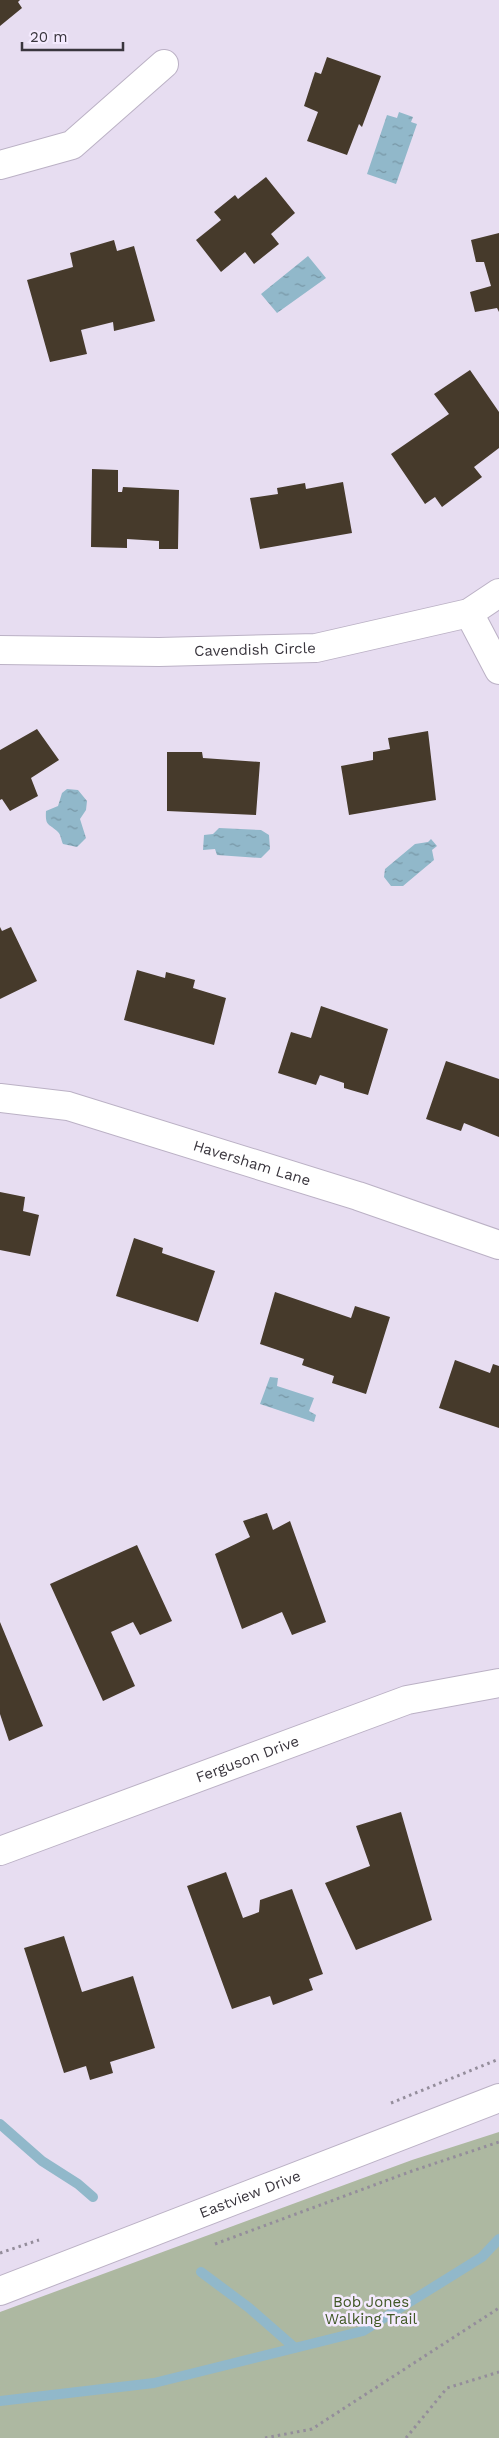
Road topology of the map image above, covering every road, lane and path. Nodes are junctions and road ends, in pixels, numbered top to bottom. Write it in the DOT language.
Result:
graph roads {
  1 [pos="164,64"];
  2 [pos="0,165"];
  3 [pos="499,593"];
  4 [pos="469,613"];
  5 [pos="0,650"];
  6 [pos="499,670"];
  7 [pos="0,1098"];
  8 [pos="499,1245"];
  9 [pos="499,1684"];
  10 [pos="0,1851"];
  11 [pos="499,2098"];
  12 [pos="499,2142"];
  13 [pos="207,2247"];
  14 [pos="0,2292"];
  15 [pos="499,2308"];
  16 [pos="499,2372"];
  17 [pos="265,2438"];
  18 [pos="406,2438"];
  1 -- 2 [label="street"];
  3 -- 4 [label="street, Cavendish Circle"];
  4 -- 5 [label="street, Cavendish Circle"];
  4 -- 6 [label="street"];
  7 -- 8 [label="street, Haversham Lane"];
  9 -- 10 [label="street, Ferguson Drive"];
  11 -- 14 [label="street, Eastview Drive"];
  12 -- 13 [label="path"];
  15 -- 17 [label="path"];
  16 -- 18 [label="path"];
}
